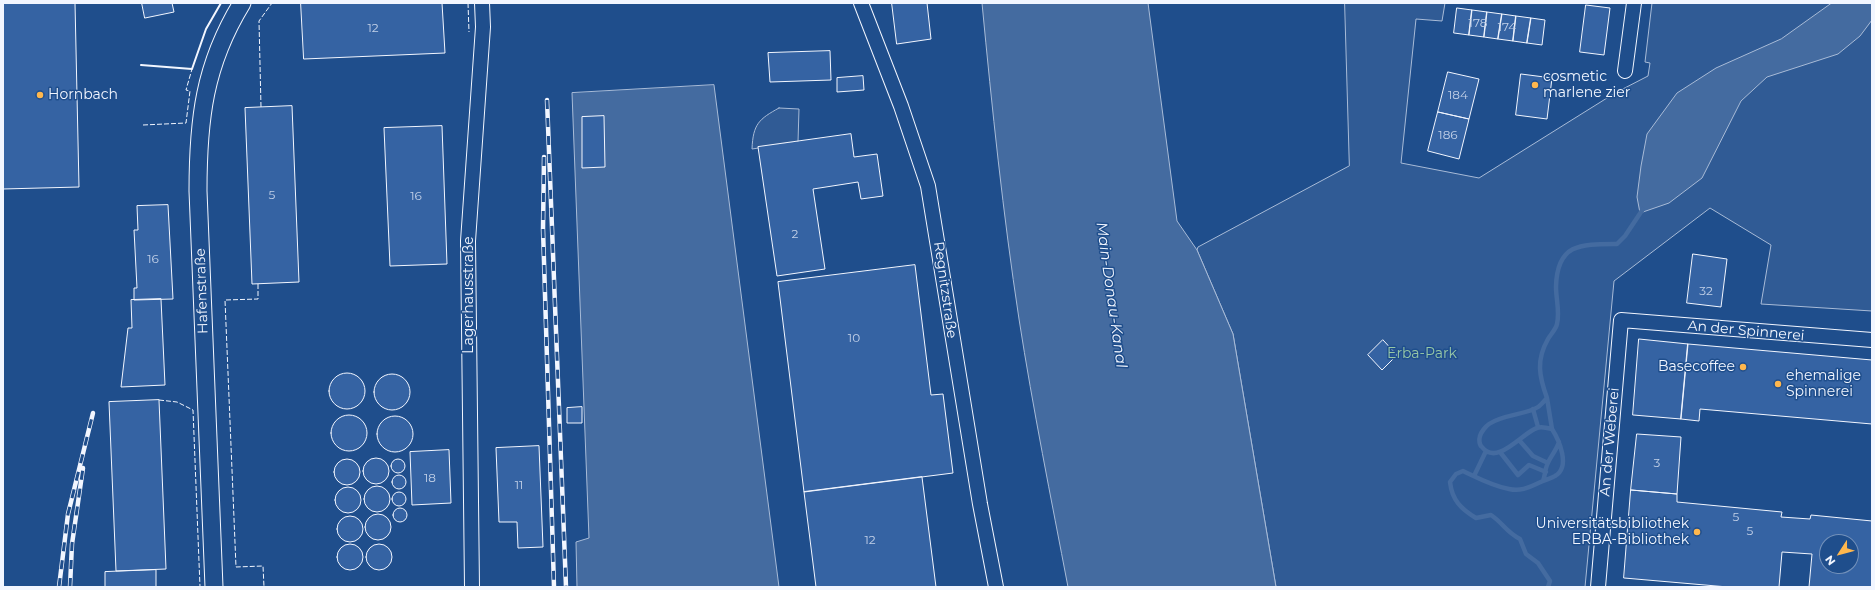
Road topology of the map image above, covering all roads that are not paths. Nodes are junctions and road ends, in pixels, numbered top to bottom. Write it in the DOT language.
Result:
graph roads {
  1 [pos="242,3"];
  2 [pos="482,3"];
  3 [pos="860,3"];
  4 [pos="1634,3"];
  5 [pos="1625,71"];
  6 [pos="1621,320"];
  7 [pos="1872,340"];
  8 [pos="214,587"];
  9 [pos="472,587"];
  10 [pos="996,587"];
  11 [pos="1598,587"];
  1 -- 8 [label="street, Hafenstraße"];
  2 -- 9 [label="street, Lagerhausstraße"];
  3 -- 10 [label="street, Regnitzstraße"];
  4 -- 5 [label="street"];
  6 -- 7 [label="street, An der Spinnerei"];
  6 -- 11 [label="street, An der Weberei"];
}
